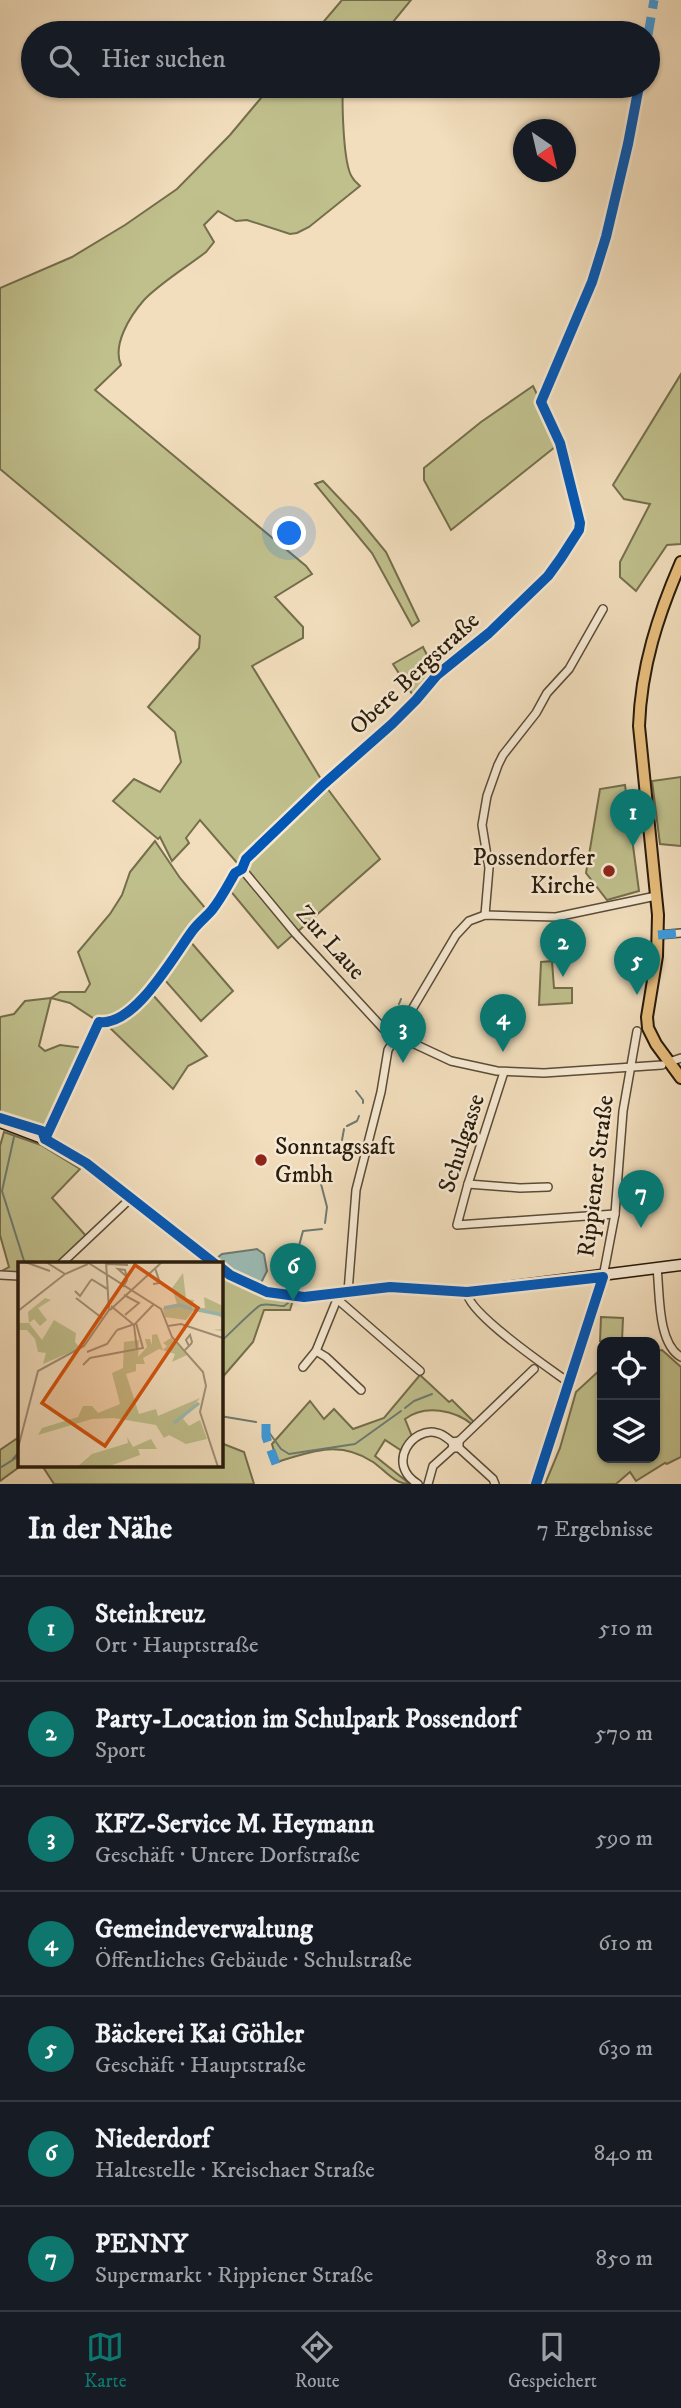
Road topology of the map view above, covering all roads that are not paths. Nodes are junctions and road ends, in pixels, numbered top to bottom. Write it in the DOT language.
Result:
graph roads {
  1 [pos="571,489"];
  2 [pos="681,562"];
  3 [pos="603,609"];
  4 [pos="242,869"];
  5 [pos="656,896"];
  6 [pos="485,915"];
  7 [pos="681,933"];
  8 [pos="659,935"];
  9 [pos="637,1031"];
  10 [pos="395,1038"];
  11 [pos="681,1058"];
  12 [pos="666,1064"];
  13 [pos="629,1067"];
  14 [pos="504,1072"];
  15 [pos="681,1078"];
  16 [pos="0,1122"];
  17 [pos="468,1184"];
  18 [pos="548,1187"];
  19 [pos="131,1198"];
  20 [pos="615,1214"];
  21 [pos="63,1262"];
  22 [pos="212,1262"];
  23 [pos="681,1265"];
  24 [pos="657,1268"];
  25 [pos="222,1269"];
  26 [pos="0,1275"];
  27 [pos="18,1276"];
  28 [pos="603,1277"];
  29 [pos="467,1292"];
  30 [pos="341,1295"];
  31 [pos="316,1351"];
  32 [pos="681,1357"];
  33 [pos="303,1367"];
  34 [pos="534,1369"];
  35 [pos="420,1371"];
  36 [pos="568,1382"];
  37 [pos="361,1390"];
  38 [pos="455,1445"];
  39 [pos="418,1484"];
  40 [pos="428,1484"];
  41 [pos="495,1484"];
  42 [pos="537,1484"];
  1 -- 4 [label="street, Obere Bergstraße"];
  2 -- 5 [label="main road"];
  3 -- 6 [label="street"];
  4 -- 10 [label="street, Zur Laue"];
  5 -- 6 [label="street"];
  5 -- 8 [label="main road"];
  6 -- 10 [label="street"];
  7 -- 8 [label="street"];
  8 -- 12 [label="main road"];
  9 -- 13 [label="street, Rippiener Straße"];
  10 -- 14 [label="street"];
  10 -- 30 [label="street"];
  11 -- 12 [label="street"];
  12 -- 13 [label="street"];
  12 -- 15 [label="main road"];
  13 -- 14 [label="street"];
  13 -- 20 [label="street, Rippiener Straße"];
  14 -- 17 [label="street, Schulgasse"];
  16 -- 19 [label="main road"];
  17 -- 18 [label="street"];
  17 -- 20 [label="street, Schulgasse"];
  19 -- 21 [label="street"];
  19 -- 22 [label="main road"];
  20 -- 28 [label="street, Rippiener Straße"];
  23 -- 24 [label="main road"];
  24 -- 28 [label="main road"];
  24 -- 32 [label="street"];
  25 -- 30 [label="main road"];
  26 -- 27 [label="street"];
  28 -- 29 [label="main road"];
  28 -- 36 [label="main road, Rippiener Straße"];
  29 -- 30 [label="main road"];
  29 -- 36 [label="street"];
  30 -- 31 [label="street"];
  30 -- 35 [label="street"];
  31 -- 33 [label="street"];
  31 -- 37 [label="street"];
  34 -- 38 [label="street"];
  36 -- 42 [label="main road, Rippiener Straße"];
  38 -- 39 [label="street"];
  38 -- 40 [label="street"];
  38 -- 41 [label="street"];
}
